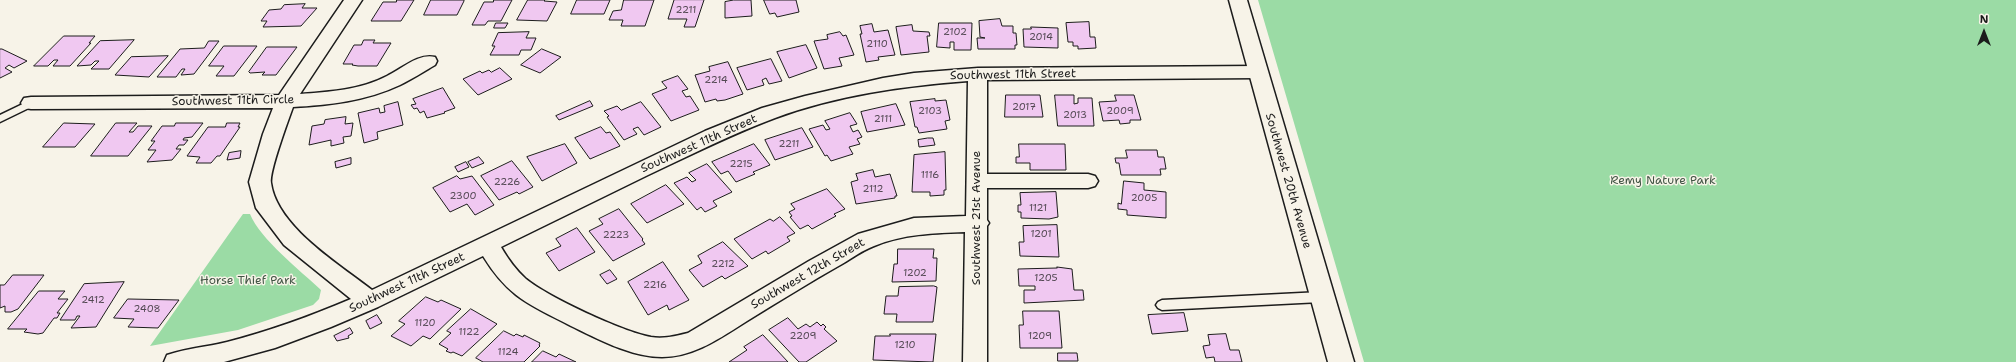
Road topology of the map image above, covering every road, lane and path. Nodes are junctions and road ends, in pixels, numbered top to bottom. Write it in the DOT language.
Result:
graph roads {
  1 [pos="353,0"];
  2 [pos="1238,0"];
  3 [pos="428,61"];
  4 [pos="1258,72"];
  5 [pos="978,74"];
  6 [pos="285,101"];
  7 [pos="31,103"];
  8 [pos="0,119"];
  9 [pos="978,181"];
  10 [pos="1088,181"];
  11 [pos="978,223"];
  12 [pos="488,245"];
  13 [pos="1322,297"];
  14 [pos="370,301"];
  15 [pos="1162,305"];
  16 [pos="176,362"];
  17 [pos="975,362"];
  18 [pos="1341,362"];
  1 -- 6 [label="street"];
  2 -- 4 [label="street, Southwest 20th Avenue"];
  3 -- 6 [label="street, Southwest 11th Circle"];
  4 -- 5 [label="street, Southwest 11th Street"];
  4 -- 13 [label="street, Southwest 20th Avenue"];
  5 -- 9 [label="street, Southwest 21st Avenue"];
  5 -- 12 [label="street, Southwest 11th Street"];
  6 -- 7 [label="street, Southwest 11th Circle"];
  6 -- 14 [label="street"];
  7 -- 8 [label="lane"];
  9 -- 10 [label="street"];
  9 -- 11 [label="street, Southwest 21st Avenue"];
  11 -- 12 [label="street, Southwest 12th Street"];
  11 -- 17 [label="street, Southwest 21st Avenue"];
  12 -- 14 [label="street, Southwest 11th Street"];
  13 -- 15 [label="lane"];
  13 -- 18 [label="street, Southwest 20th Avenue"];
  14 -- 16 [label="street, Southwest 11th Street"];
}
